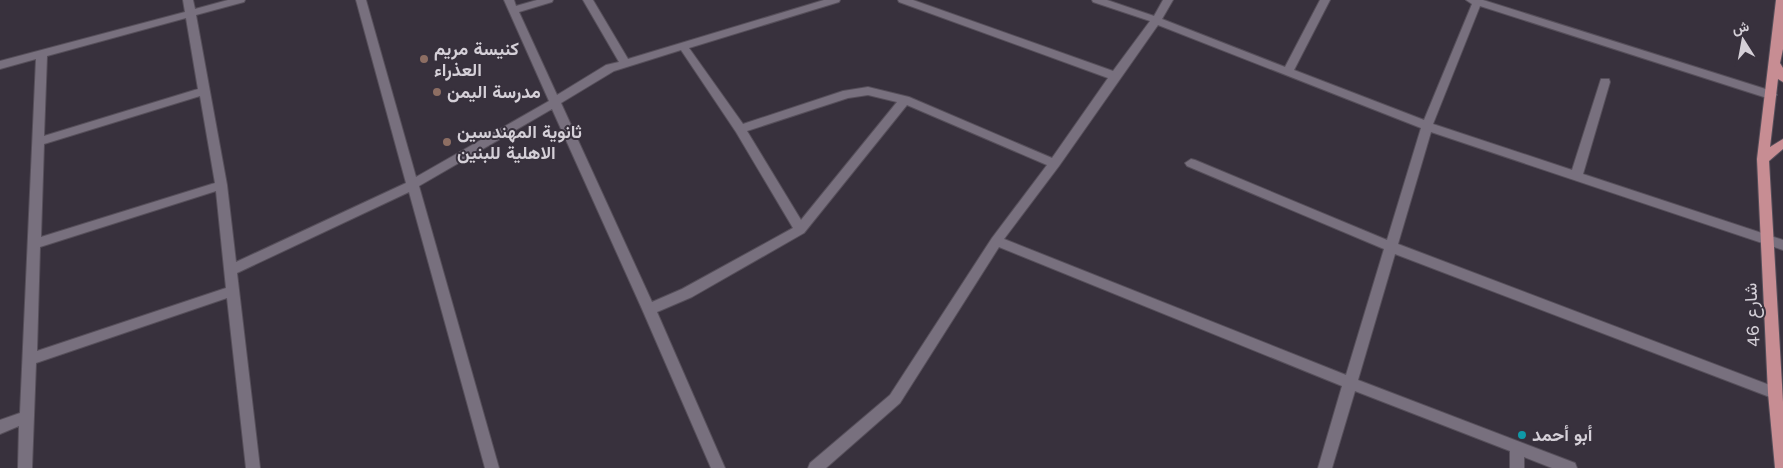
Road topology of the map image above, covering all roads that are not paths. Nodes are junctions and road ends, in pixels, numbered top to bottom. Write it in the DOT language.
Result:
graph roads {
  1 [pos="240,0"];
  2 [pos="361,0"];
  3 [pos="548,0"];
  4 [pos="588,0"];
  5 [pos="835,0"];
  6 [pos="903,0"];
  7 [pos="1097,0"];
  8 [pos="1168,0"];
  9 [pos="1325,0"];
  10 [pos="1781,0"];
  11 [pos="1475,1"];
  12 [pos="511,5"];
  13 [pos="189,6"];
  14 [pos="1156,20"];
  15 [pos="683,46"];
  16 [pos="1779,46"];
  17 [pos="42,53"];
  18 [pos="1774,62"];
  19 [pos="625,63"];
  20 [pos="0,65"];
  21 [pos="1288,72"];
  22 [pos="1114,76"];
  23 [pos="1783,78"];
  24 [pos="1605,82"];
  25 [pos="203,91"];
  26 [pos="1771,95"];
  27 [pos="905,100"];
  28 [pos="555,102"];
  29 [pos="1427,126"];
  30 [pos="740,129"];
  31 [pos="38,142"];
  32 [pos="1783,143"];
  33 [pos="1763,159"];
  34 [pos="1055,163"];
  35 [pos="1191,163"];
  36 [pos="1576,176"];
  37 [pos="221,185"];
  38 [pos="412,185"];
  39 [pos="800,230"];
  40 [pos="996,241"];
  41 [pos="1767,241"];
  42 [pos="34,244"];
  43 [pos="1783,245"];
  44 [pos="1391,247"];
  45 [pos="230,271"];
  46 [pos="232,291"];
  47 [pos="649,309"];
  48 [pos="30,360"];
  49 [pos="1350,383"];
  50 [pos="1774,393"];
  51 [pos="27,417"];
  52 [pos="0,427"];
  53 [pos="1517,448"];
  54 [pos="25,468"];
  55 [pos="253,468"];
  56 [pos="492,468"];
  57 [pos="718,468"];
  58 [pos="815,468"];
  59 [pos="1325,468"];
  60 [pos="1516,468"];
  61 [pos="1570,468"];
  62 [pos="1782,468"];
  1 -- 13 [label="street"];
  2 -- 38 [label="street"];
  3 -- 12 [label="street"];
  4 -- 19 [label="street"];
  5 -- 15 [label="street"];
  6 -- 22 [label="street"];
  7 -- 14 [label="street"];
  8 -- 14 [label="street"];
  9 -- 21 [label="street"];
  10 -- 16 [label="main road, شارع 46"];
  11 -- 26 [label="street"];
  11 -- 29 [label="street"];
  12 -- 28 [label="street"];
  13 -- 17 [label="street"];
  13 -- 25 [label="street"];
  14 -- 21 [label="street"];
  14 -- 22 [label="street"];
  15 -- 19 [label="street"];
  15 -- 30 [label="street"];
  16 -- 18 [label="main road, شارع 46"];
  17 -- 20 [label="street"];
  17 -- 31 [label="street"];
  18 -- 23 [label="main road"];
  18 -- 26 [label="main road, شارع 46"];
  19 -- 28 [label="street"];
  21 -- 29 [label="street"];
  22 -- 34 [label="street"];
  24 -- 36 [label="street"];
  25 -- 31 [label="street"];
  25 -- 37 [label="street"];
  26 -- 33 [label="main road, شارع 46"];
  27 -- 30 [label="street"];
  27 -- 34 [label="street"];
  27 -- 39 [label="street"];
  28 -- 38 [label="street"];
  28 -- 47 [label="street"];
  29 -- 36 [label="street"];
  29 -- 44 [label="street"];
  30 -- 39 [label="street"];
  31 -- 42 [label="street"];
  32 -- 33 [label="main road"];
  33 -- 41 [label="main road, شارع 46"];
  34 -- 40 [label="street"];
  35 -- 44 [label="street"];
  36 -- 41 [label="street"];
  37 -- 42 [label="street"];
  37 -- 45 [label="street"];
  38 -- 45 [label="street"];
  38 -- 56 [label="street"];
  39 -- 47 [label="street"];
  40 -- 49 [label="street"];
  40 -- 58 [label="street"];
  41 -- 43 [label="street"];
  41 -- 50 [label="main road, شارع 46"];
  42 -- 48 [label="street"];
  44 -- 49 [label="street"];
  44 -- 50 [label="street"];
  45 -- 46 [label="street"];
  46 -- 48 [label="street"];
  46 -- 55 [label="street"];
  47 -- 57 [label="street"];
  48 -- 51 [label="street"];
  49 -- 53 [label="street"];
  49 -- 59 [label="street"];
  50 -- 62 [label="main road, شارع 46"];
  51 -- 52 [label="street"];
  51 -- 54 [label="street"];
  53 -- 60 [label="street"];
  53 -- 61 [label="street"];
}
